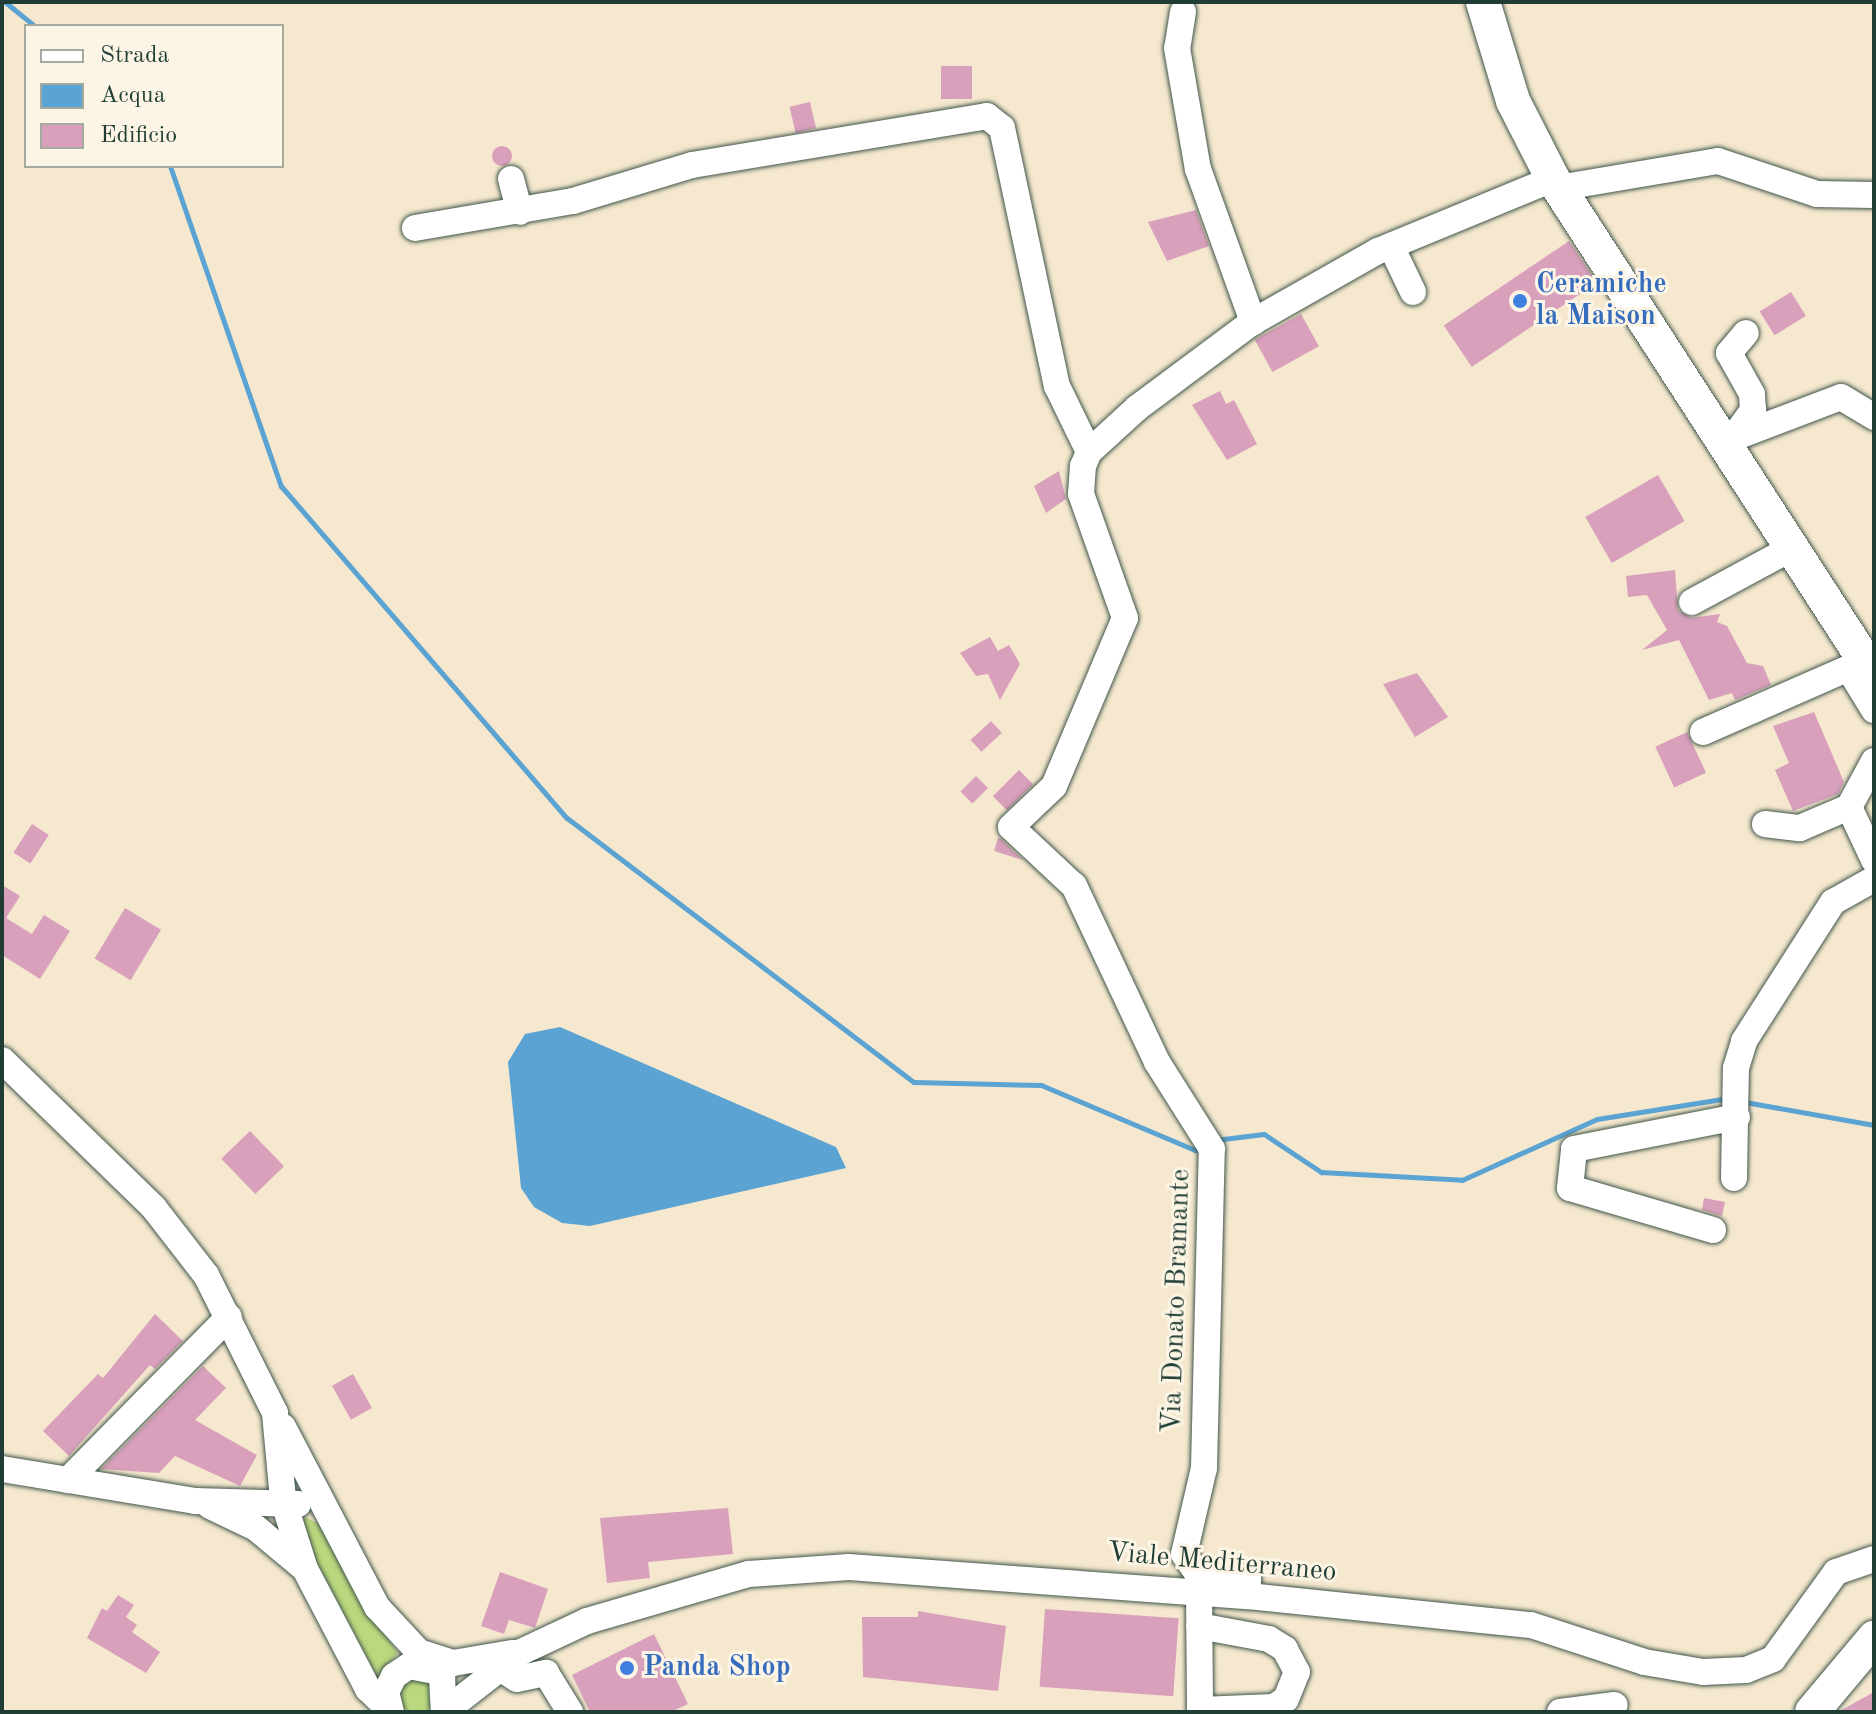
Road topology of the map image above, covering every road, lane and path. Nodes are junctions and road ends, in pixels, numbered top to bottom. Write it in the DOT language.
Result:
graph roads {
  1 [pos="1483,2"];
  2 [pos="1183,12"];
  3 [pos="511,179"];
  4 [pos="1556,184"];
  5 [pos="1874,195"];
  6 [pos="520,212"];
  7 [pos="415,228"];
  8 [pos="1391,246"];
  9 [pos="1413,292"];
  10 [pos="1253,322"];
  11 [pos="1746,333"];
  12 [pos="1874,417"];
  13 [pos="1729,437"];
  14 [pos="1089,452"];
  15 [pos="1790,549"];
  16 [pos="1692,602"];
  17 [pos="1863,669"];
  18 [pos="1874,710"];
  19 [pos="1703,732"];
  20 [pos="1874,761"];
  21 [pos="1849,807"];
  22 [pos="1765,824"];
  23 [pos="1874,860"];
  24 [pos="1874,879"];
  25 [pos="2,1060"];
  26 [pos="1737,1117"];
  27 [pos="1734,1178"];
  28 [pos="1713,1230"];
  29 [pos="229,1317"];
  30 [pos="275,1413"];
  31 [pos="279,1454"];
  32 [pos="2,1469"];
  33 [pos="68,1480"];
  34 [pos="283,1500"];
  35 [pos="195,1501"];
  36 [pos="247,1502"];
  37 [pos="330,1518"];
  38 [pos="1874,1559"];
  39 [pos="305,1569"];
  40 [pos="1199,1591"];
  41 [pos="1248,1596"];
  42 [pos="1199,1626"];
  43 [pos="1874,1638"];
  44 [pos="521,1652"];
  45 [pos="424,1661"];
  46 [pos="498,1667"];
  47 [pos="466,1702"];
  48 [pos="1615,1705"];
  49 [pos="382,1706"];
  50 [pos="444,1712"];
  51 [pos="570,1712"];
  52 [pos="1560,1712"];
  53 [pos="1812,1712"];
  1 -- 4 [label="main road"];
  2 -- 10 [label="street"];
  3 -- 6 [label="street"];
  4 -- 5 [label="street"];
  4 -- 8 [label="street"];
  4 -- 13 [label="main road"];
  6 -- 7 [label="street"];
  6 -- 14 [label="street"];
  8 -- 9 [label="street"];
  8 -- 10 [label="street"];
  10 -- 14 [label="street"];
  11 -- 13 [label="street"];
  12 -- 13 [label="street"];
  13 -- 15 [label="main road"];
  14 -- 41 [label="street, Via Donato Bramante"];
  15 -- 16 [label="street"];
  15 -- 17 [label="main road"];
  17 -- 18 [label="street"];
  17 -- 19 [label="street"];
  20 -- 21 [label="street"];
  21 -- 22 [label="street"];
  21 -- 23 [label="street"];
  24 -- 26 [label="street"];
  25 -- 29 [label="street"];
  26 -- 27 [label="street"];
  26 -- 28 [label="street"];
  29 -- 30 [label="street"];
  29 -- 33 [label="street"];
  30 -- 31 [label="street"];
  30 -- 37 [label="street"];
  31 -- 34 [label="street"];
  31 -- 36 [label="street"];
  32 -- 33 [label="street"];
  33 -- 35 [label="street"];
  34 -- 36 [label="street"];
  34 -- 37 [label="street"];
  34 -- 39 [label="street"];
  35 -- 36 [label="street"];
  35 -- 39 [label="street"];
  37 -- 45 [label="street"];
  38 -- 41 [label="street, Viale Mediterraneo"];
  39 -- 49 [label="street"];
  40 -- 41 [label="street, Viale Mediterraneo"];
  40 -- 42 [label="street"];
  40 -- 44 [label="street, Viale Mediterraneo"];
  43 -- 53 [label="main road"];
  44 -- 45 [label="street, Viale Mediterraneo"];
  44 -- 46 [label="street, Viale Mediterraneo"];
  45 -- 49 [label="street"];
  45 -- 50 [label="street"];
  46 -- 47 [label="street, Viale Mediterraneo"];
  46 -- 51 [label="street"];
  47 -- 50 [label="street, Viale Mediterraneo"];
  48 -- 52 [label="street"];
}
